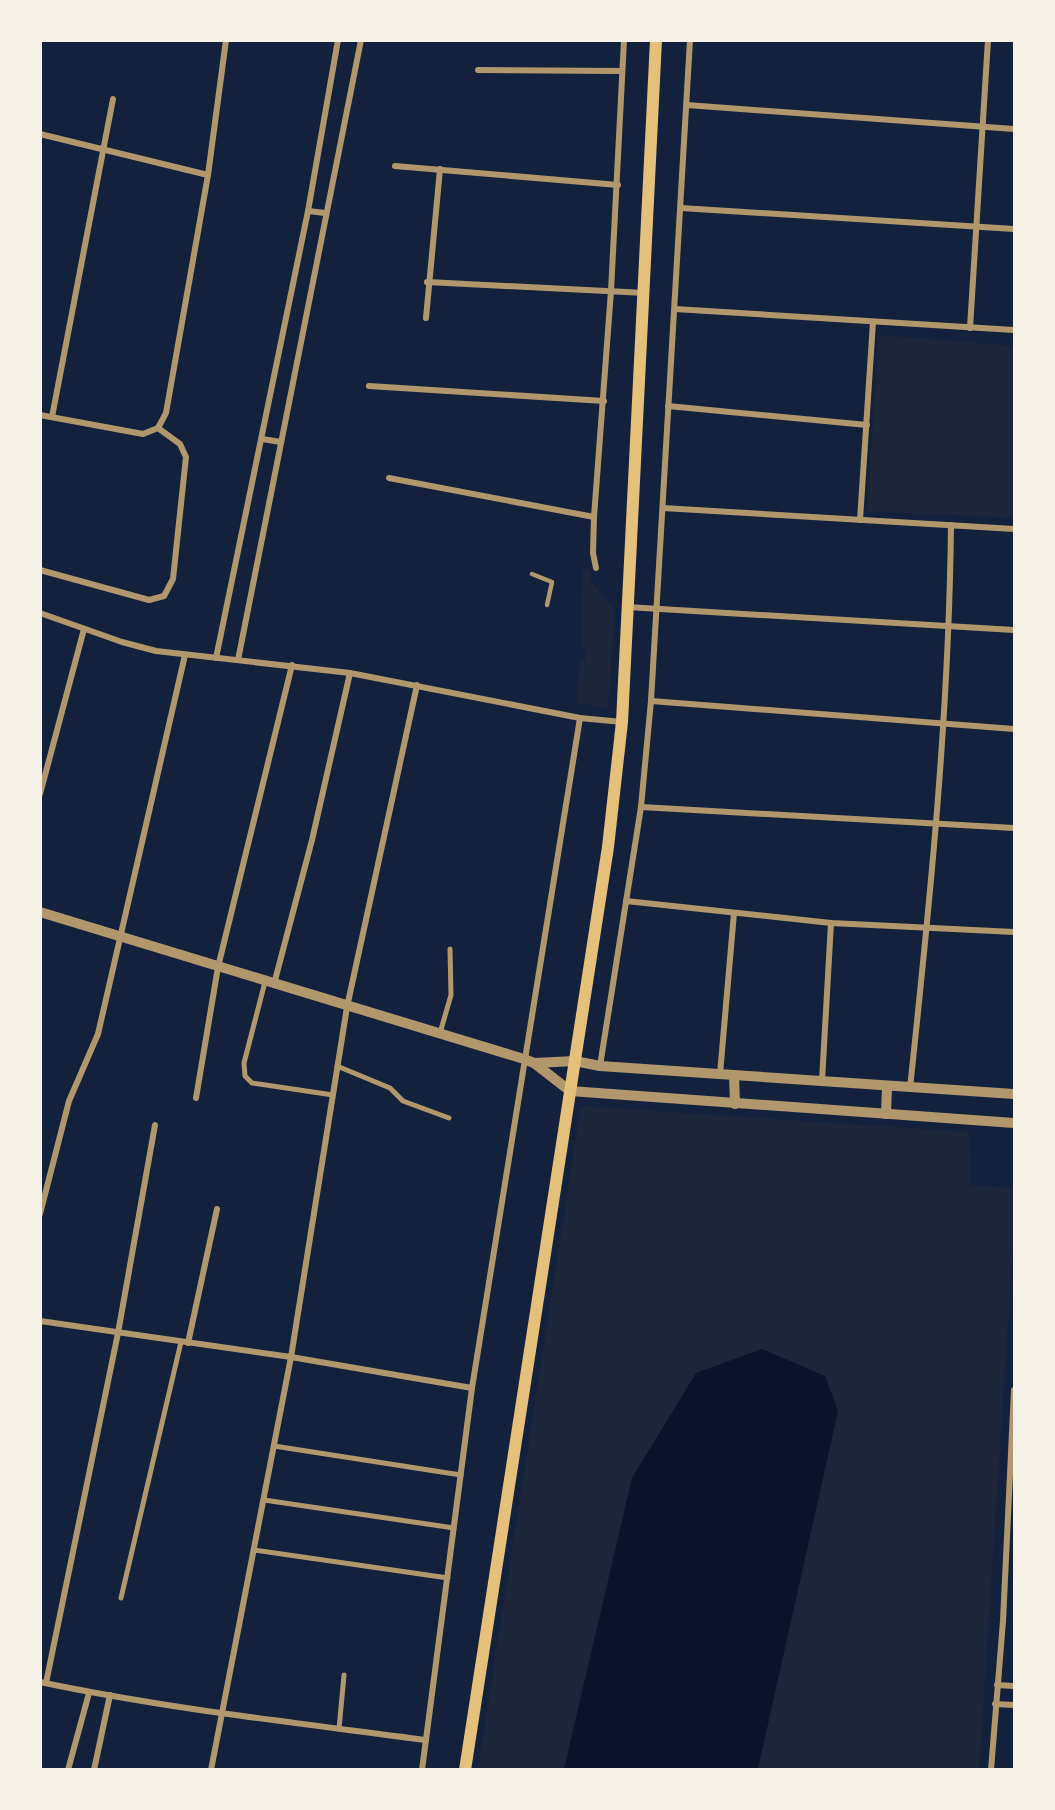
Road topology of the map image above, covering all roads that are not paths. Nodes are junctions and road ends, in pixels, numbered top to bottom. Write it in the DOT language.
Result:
graph roads {
  1 [pos="226,40"];
  2 [pos="338,40"];
  3 [pos="361,40"];
  4 [pos="624,40"];
  5 [pos="657,40"];
  6 [pos="690,40"];
  7 [pos="988,40"];
  8 [pos="478,70"];
  9 [pos="622,71"];
  10 [pos="113,99"];
  11 [pos="687,105"];
  12 [pos="982,126"];
  13 [pos="1014,129"];
  14 [pos="40,134"];
  15 [pos="103,149"];
  16 [pos="395,166"];
  17 [pos="440,169"];
  18 [pos="208,174"];
  19 [pos="618,185"];
  20 [pos="681,208"];
  21 [pos="308,211"];
  22 [pos="325,213"];
  23 [pos="976,226"];
  24 [pos="1014,229"];
  25 [pos="427,282"];
  26 [pos="611,291"];
  27 [pos="646,293"];
  28 [pos="675,309"];
  29 [pos="426,318"];
  30 [pos="873,322"];
  31 [pos="970,328"];
  32 [pos="1014,330"];
  33 [pos="369,386"];
  34 [pos="604,401"];
  35 [pos="668,406"];
  36 [pos="40,415"];
  37 [pos="51,417"];
  38 [pos="867,424"];
  39 [pos="158,428"];
  40 [pos="262,439"];
  41 [pos="281,442"];
  42 [pos="389,478"];
  43 [pos="663,508"];
  44 [pos="594,517"];
  45 [pos="860,520"];
  46 [pos="951,525"];
  47 [pos="1014,529"];
  48 [pos="596,568"];
  49 [pos="40,570"];
  50 [pos="532,574"];
  51 [pos="548,605"];
  52 [pos="627,607"];
  53 [pos="656,608"];
  54 [pos="40,613"];
  55 [pos="950,626"];
  56 [pos="84,629"];
  57 [pos="1014,630"];
  58 [pos="185,655"];
  59 [pos="216,658"];
  60 [pos="238,660"];
  61 [pos="292,665"];
  62 [pos="350,673"];
  63 [pos="417,685"];
  64 [pos="651,701"];
  65 [pos="579,718"];
  66 [pos="622,722"];
  67 [pos="944,725"];
  68 [pos="1014,729"];
  69 [pos="40,794"];
  70 [pos="641,807"];
  71 [pos="937,824"];
  72 [pos="1014,828"];
  73 [pos="626,901"];
  74 [pos="40,912"];
  75 [pos="734,913"];
  76 [pos="831,923"];
  77 [pos="927,926"];
  78 [pos="1014,932"];
  79 [pos="121,936"];
  80 [pos="450,949"];
  81 [pos="218,967"];
  82 [pos="269,983"];
  83 [pos="347,1007"];
  84 [pos="439,1034"];
  85 [pos="529,1061"];
  86 [pos="575,1061"];
  87 [pos="337,1066"];
  88 [pos="600,1066"];
  89 [pos="720,1074"];
  90 [pos="734,1075"];
  91 [pos="822,1082"];
  92 [pos="887,1087"];
  93 [pos="910,1088"];
  94 [pos="570,1091"];
  95 [pos="1014,1094"];
  96 [pos="333,1095"];
  97 [pos="196,1098"];
  98 [pos="735,1104"];
  99 [pos="886,1114"];
  100 [pos="448,1118"];
  101 [pos="1014,1123"];
  102 [pos="155,1125"];
  103 [pos="217,1209"];
  104 [pos="40,1214"];
  105 [pos="40,1321"];
  106 [pos="118,1333"];
  107 [pos="181,1342"];
  108 [pos="188,1343"];
  109 [pos="291,1357"];
  110 [pos="472,1388"];
  111 [pos="1014,1390"];
  112 [pos="274,1446"];
  113 [pos="461,1475"];
  114 [pos="264,1500"];
  115 [pos="454,1528"];
  116 [pos="254,1550"];
  117 [pos="448,1578"];
  118 [pos="121,1598"];
  119 [pos="345,1675"];
  120 [pos="43,1682"];
  121 [pos="997,1685"];
  122 [pos="1014,1686"];
  123 [pos="89,1693"];
  124 [pos="110,1695"];
  125 [pos="995,1704"];
  126 [pos="1014,1705"];
  127 [pos="222,1713"];
  128 [pos="339,1729"];
  129 [pos="426,1740"];
  130 [pos="68,1770"];
  131 [pos="93,1770"];
  132 [pos="212,1770"];
  133 [pos="422,1770"];
  134 [pos="465,1770"];
  135 [pos="991,1770"];
  1 -- 18 [label="street"];
  2 -- 21 [label="street"];
  3 -- 22 [label="street"];
  4 -- 9 [label="street"];
  5 -- 27 [label="main road"];
  6 -- 11 [label="street"];
  7 -- 12 [label="street"];
  8 -- 9 [label="street"];
  9 -- 19 [label="street"];
  10 -- 15 [label="street"];
  11 -- 12 [label="street"];
  11 -- 20 [label="street"];
  12 -- 13 [label="street"];
  12 -- 23 [label="street"];
  14 -- 15 [label="street"];
  15 -- 18 [label="street"];
  15 -- 37 [label="street"];
  16 -- 17 [label="street"];
  17 -- 19 [label="street"];
  17 -- 25 [label="street"];
  18 -- 39 [label="street"];
  19 -- 26 [label="street"];
  20 -- 23 [label="street"];
  20 -- 28 [label="street"];
  21 -- 22 [label="street"];
  21 -- 40 [label="street"];
  22 -- 41 [label="street"];
  23 -- 24 [label="street"];
  23 -- 31 [label="street"];
  25 -- 26 [label="street"];
  25 -- 29 [label="street"];
  26 -- 27 [label="street"];
  26 -- 34 [label="street"];
  27 -- 52 [label="main road"];
  28 -- 30 [label="street"];
  28 -- 35 [label="street"];
  30 -- 31 [label="street"];
  30 -- 38 [label="street"];
  31 -- 32 [label="street"];
  33 -- 34 [label="street"];
  34 -- 44 [label="street"];
  35 -- 38 [label="street"];
  35 -- 43 [label="street"];
  36 -- 37 [label="street"];
  37 -- 39 [label="street"];
  38 -- 45 [label="street"];
  39 -- 49 [label="street"];
  40 -- 41 [label="street"];
  40 -- 59 [label="street"];
  41 -- 60 [label="street"];
  42 -- 44 [label="street"];
  43 -- 45 [label="street"];
  43 -- 53 [label="street"];
  44 -- 48 [label="street"];
  45 -- 46 [label="street"];
  46 -- 47 [label="street"];
  46 -- 55 [label="street"];
  50 -- 51 [label="lane"];
  52 -- 53 [label="street"];
  52 -- 66 [label="main road"];
  53 -- 55 [label="street"];
  53 -- 64 [label="street"];
  54 -- 56 [label="street"];
  55 -- 57 [label="street"];
  55 -- 67 [label="street"];
  56 -- 58 [label="street"];
  56 -- 69 [label="street"];
  58 -- 59 [label="street"];
  58 -- 79 [label="street"];
  59 -- 60 [label="street"];
  60 -- 61 [label="street"];
  61 -- 62 [label="street"];
  61 -- 81 [label="street"];
  62 -- 63 [label="street"];
  62 -- 82 [label="street"];
  63 -- 65 [label="street"];
  63 -- 83 [label="street"];
  64 -- 67 [label="street"];
  64 -- 70 [label="street"];
  65 -- 66 [label="street"];
  65 -- 85 [label="street"];
  66 -- 86 [label="main road"];
  67 -- 68 [label="street"];
  67 -- 71 [label="street"];
  70 -- 71 [label="street"];
  70 -- 73 [label="street"];
  71 -- 72 [label="street"];
  71 -- 77 [label="street"];
  73 -- 75 [label="street"];
  73 -- 88 [label="street"];
  74 -- 79 [label="street"];
  75 -- 76 [label="street"];
  75 -- 89 [label="street"];
  76 -- 77 [label="street"];
  76 -- 91 [label="street"];
  77 -- 78 [label="street"];
  77 -- 93 [label="street"];
  79 -- 81 [label="street"];
  79 -- 104 [label="street"];
  80 -- 84 [label="street"];
  81 -- 82 [label="street"];
  81 -- 97 [label="street"];
  82 -- 83 [label="street"];
  82 -- 96 [label="street"];
  83 -- 84 [label="street"];
  83 -- 87 [label="street"];
  84 -- 85 [label="street"];
  85 -- 86 [label="street"];
  85 -- 94 [label="street"];
  85 -- 110 [label="street"];
  86 -- 88 [label="street"];
  86 -- 94 [label="main road"];
  87 -- 96 [label="street"];
  87 -- 100 [label="street"];
  88 -- 89 [label="street"];
  89 -- 90 [label="street"];
  90 -- 91 [label="street"];
  90 -- 98 [label="street"];
  91 -- 92 [label="street"];
  92 -- 93 [label="street"];
  92 -- 99 [label="street"];
  93 -- 95 [label="street"];
  94 -- 98 [label="street"];
  94 -- 134 [label="main road"];
  96 -- 109 [label="street"];
  98 -- 99 [label="street"];
  99 -- 101 [label="street"];
  102 -- 106 [label="street"];
  103 -- 108 [label="street"];
  105 -- 106 [label="street"];
  106 -- 107 [label="street"];
  106 -- 120 [label="street"];
  107 -- 108 [label="street"];
  107 -- 118 [label="street"];
  108 -- 109 [label="street"];
  109 -- 110 [label="street"];
  109 -- 112 [label="street"];
  110 -- 113 [label="street"];
  111 -- 121 [label="street"];
  112 -- 113 [label="street"];
  112 -- 114 [label="street"];
  113 -- 115 [label="street"];
  114 -- 115 [label="street"];
  114 -- 116 [label="street"];
  115 -- 117 [label="street"];
  116 -- 117 [label="street"];
  116 -- 127 [label="street"];
  117 -- 129 [label="street"];
  119 -- 128 [label="street"];
  120 -- 123 [label="street"];
  121 -- 122 [label="street"];
  121 -- 125 [label="street"];
  123 -- 124 [label="street"];
  123 -- 130 [label="street"];
  124 -- 127 [label="street"];
  124 -- 131 [label="street"];
  125 -- 126 [label="street"];
  125 -- 135 [label="street"];
  127 -- 128 [label="street"];
  127 -- 132 [label="street"];
  128 -- 129 [label="street"];
  129 -- 133 [label="street"];
}
